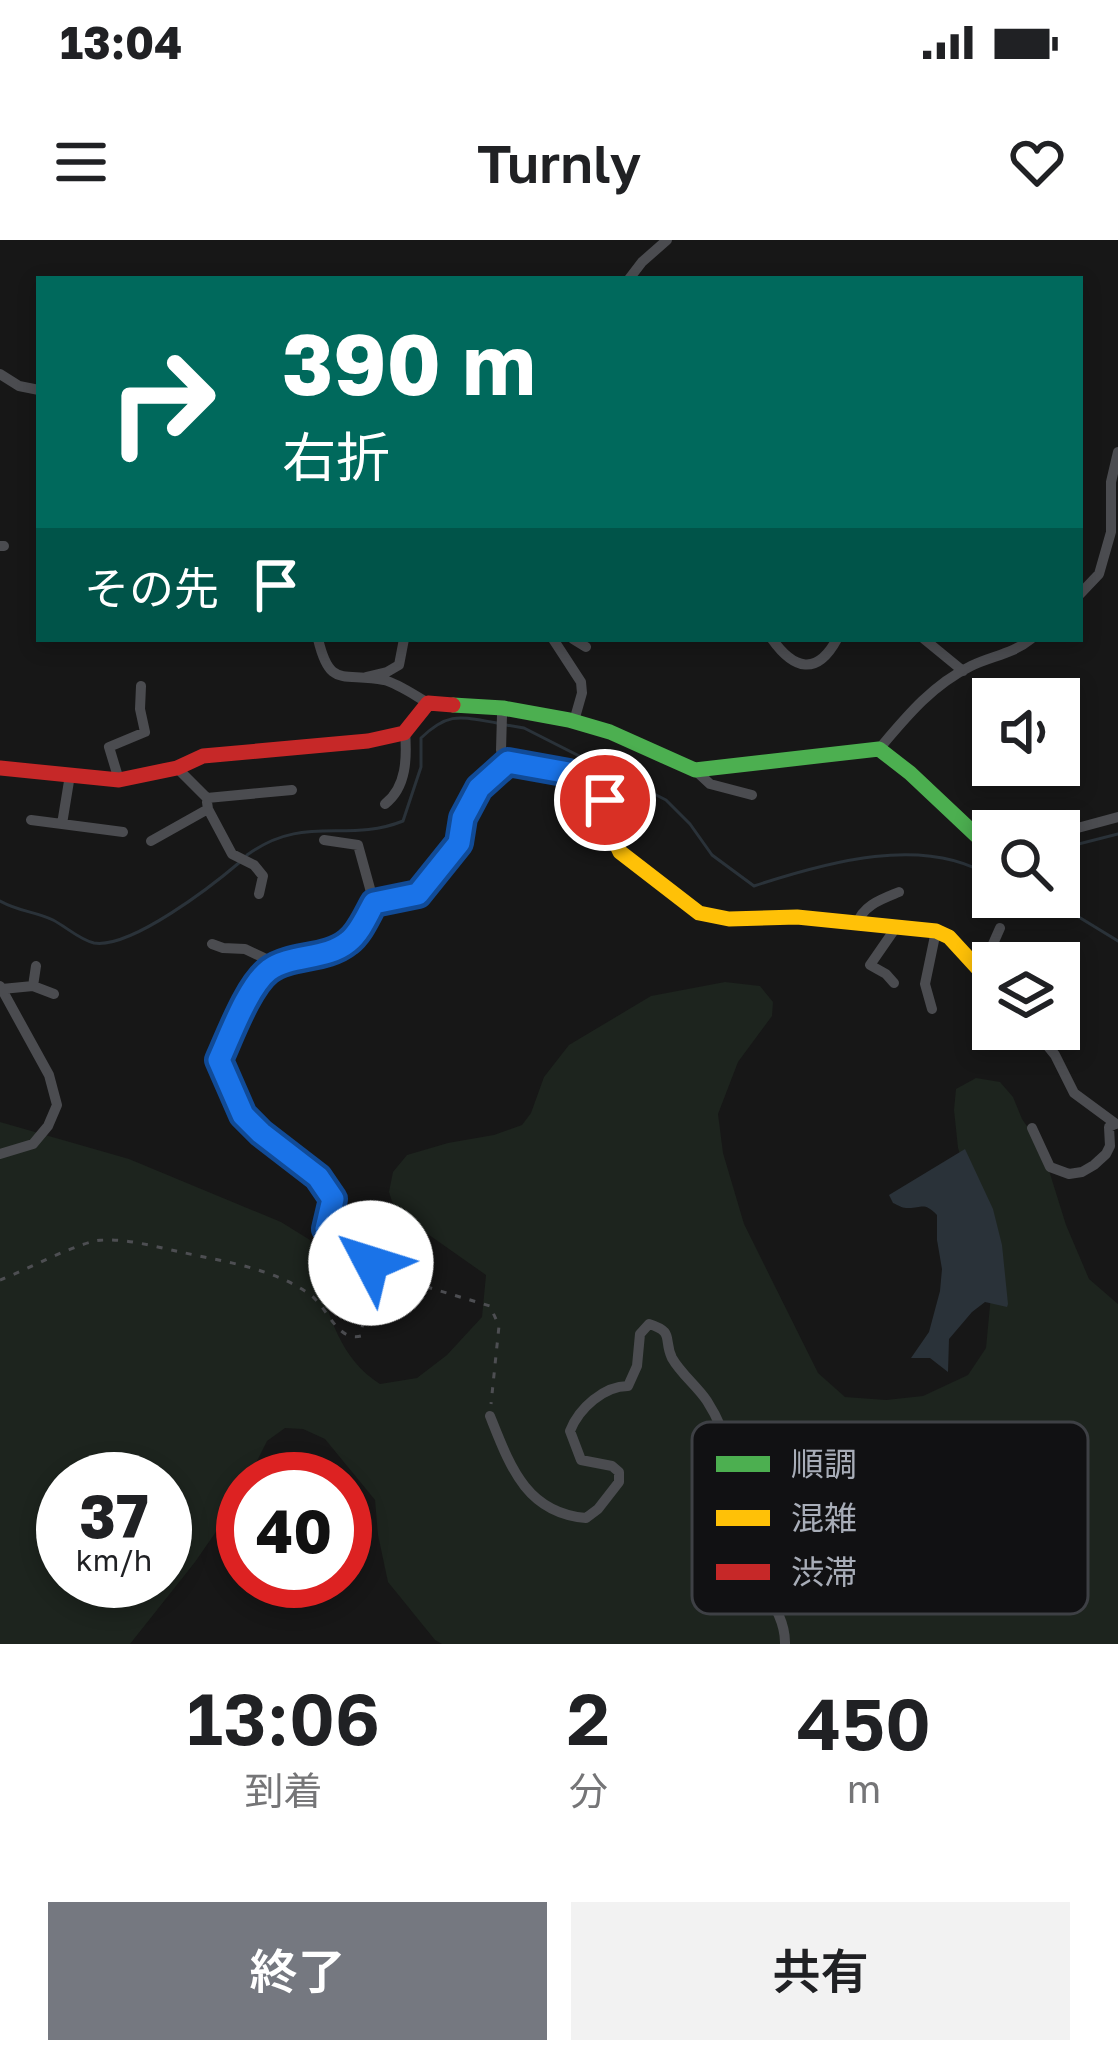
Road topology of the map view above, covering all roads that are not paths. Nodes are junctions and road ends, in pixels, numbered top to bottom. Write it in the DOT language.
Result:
graph roads {
  1 [pos="667,240"];
  2 [pos="631,276"];
  3 [pos="0,374"];
  4 [pos="36,389"];
  5 [pos="1118,452"];
  6 [pos="1083,591"];
  7 [pos="319,642"];
  8 [pos="403,642"];
  9 [pos="555,642"];
  10 [pos="578,642"];
  11 [pos="775,642"];
  12 [pos="835,642"];
  13 [pos="928,642"];
  14 [pos="1027,642"];
  15 [pos="586,647"];
  16 [pos="963,671"];
  17 [pos="363,679"];
  18 [pos="141,686"];
  19 [pos="428,704"];
  20 [pos="501,718"];
  21 [pos="574,721"];
  22 [pos="405,730"];
  23 [pos="879,749"];
  24 [pos="508,762"];
  25 [pos="0,768"];
  26 [pos="177,768"];
  27 [pos="695,770"];
  28 [pos="70,775"];
  29 [pos="119,780"];
  30 [pos="292,790"];
  31 [pos="752,795"];
  32 [pos="207,804"];
  33 [pos="385,804"];
  34 [pos="1118,817"];
  35 [pos="31,820"];
  36 [pos="62,824"];
  37 [pos="1080,827"];
  38 [pos="972,831"];
  39 [pos="123,832"];
  40 [pos="324,840"];
  41 [pos="151,841"];
  42 [pos="899,892"];
  43 [pos="259,894"];
  44 [pos="374,903"];
  45 [pos="857,924"];
  46 [pos="897,926"];
  47 [pos="1000,928"];
  48 [pos="936,931"];
  49 [pos="994,942"];
  50 [pos="212,944"];
  51 [pos="972,961"];
  52 [pos="279,965"];
  53 [pos="36,966"];
  54 [pos="894,983"];
  55 [pos="33,986"];
  56 [pos="1,987"];
  57 [pos="54,994"];
  58 [pos="932,1010"];
  59 [pos="1051,1050"];
  60 [pos="1117,1124"];
  61 [pos="1032,1128"];
  62 [pos="0,1154"];
  63 [pos="371,1263"];
  64 [pos="490,1416"];
  65 [pos="718,1422"];
  66 [pos="777,1614"];
  67 [pos="785,1644"];
  1 -- 2 [label="street"];
  3 -- 4 [label="street"];
  5 -- 6 [label="street"];
  7 -- 17 [label="street"];
  8 -- 17 [label="street"];
  9 -- 21 [label="street"];
  10 -- 15 [label="street"];
  11 -- 12 [label="street"];
  13 -- 16 [label="street"];
  14 -- 16 [label="street"];
  16 -- 23 [label="street"];
  17 -- 19 [label="street"];
  18 -- 29 [label="street"];
  19 -- 20 [label="street"];
  19 -- 22 [label="street"];
  20 -- 21 [label="street"];
  20 -- 24 [label="street"];
  21 -- 27 [label="street"];
  22 -- 26 [label="street"];
  22 -- 33 [label="street"];
  23 -- 27 [label="street"];
  23 -- 38 [label="street"];
  24 -- 44 [label="street"];
  24 -- 45 [label="street"];
  25 -- 28 [label="street"];
  26 -- 29 [label="street"];
  26 -- 32 [label="street"];
  27 -- 31 [label="street"];
  28 -- 29 [label="street"];
  28 -- 36 [label="street"];
  30 -- 32 [label="street"];
  32 -- 41 [label="street"];
  32 -- 43 [label="street"];
  34 -- 37 [label="street"];
  35 -- 36 [label="street"];
  36 -- 39 [label="street"];
  40 -- 44 [label="street"];
  42 -- 45 [label="street"];
  44 -- 52 [label="street"];
  45 -- 46 [label="street"];
  46 -- 48 [label="street"];
  46 -- 54 [label="street"];
  47 -- 49 [label="street"];
  48 -- 51 [label="street"];
  48 -- 58 [label="street"];
  50 -- 52 [label="street"];
  52 -- 63 [label="street"];
  53 -- 55 [label="street"];
  55 -- 56 [label="street"];
  55 -- 57 [label="street"];
  56 -- 62 [label="street"];
  59 -- 60 [label="street"];
  60 -- 61 [label="street"];
  64 -- 65 [label="street"];
  66 -- 67 [label="street"];
}
